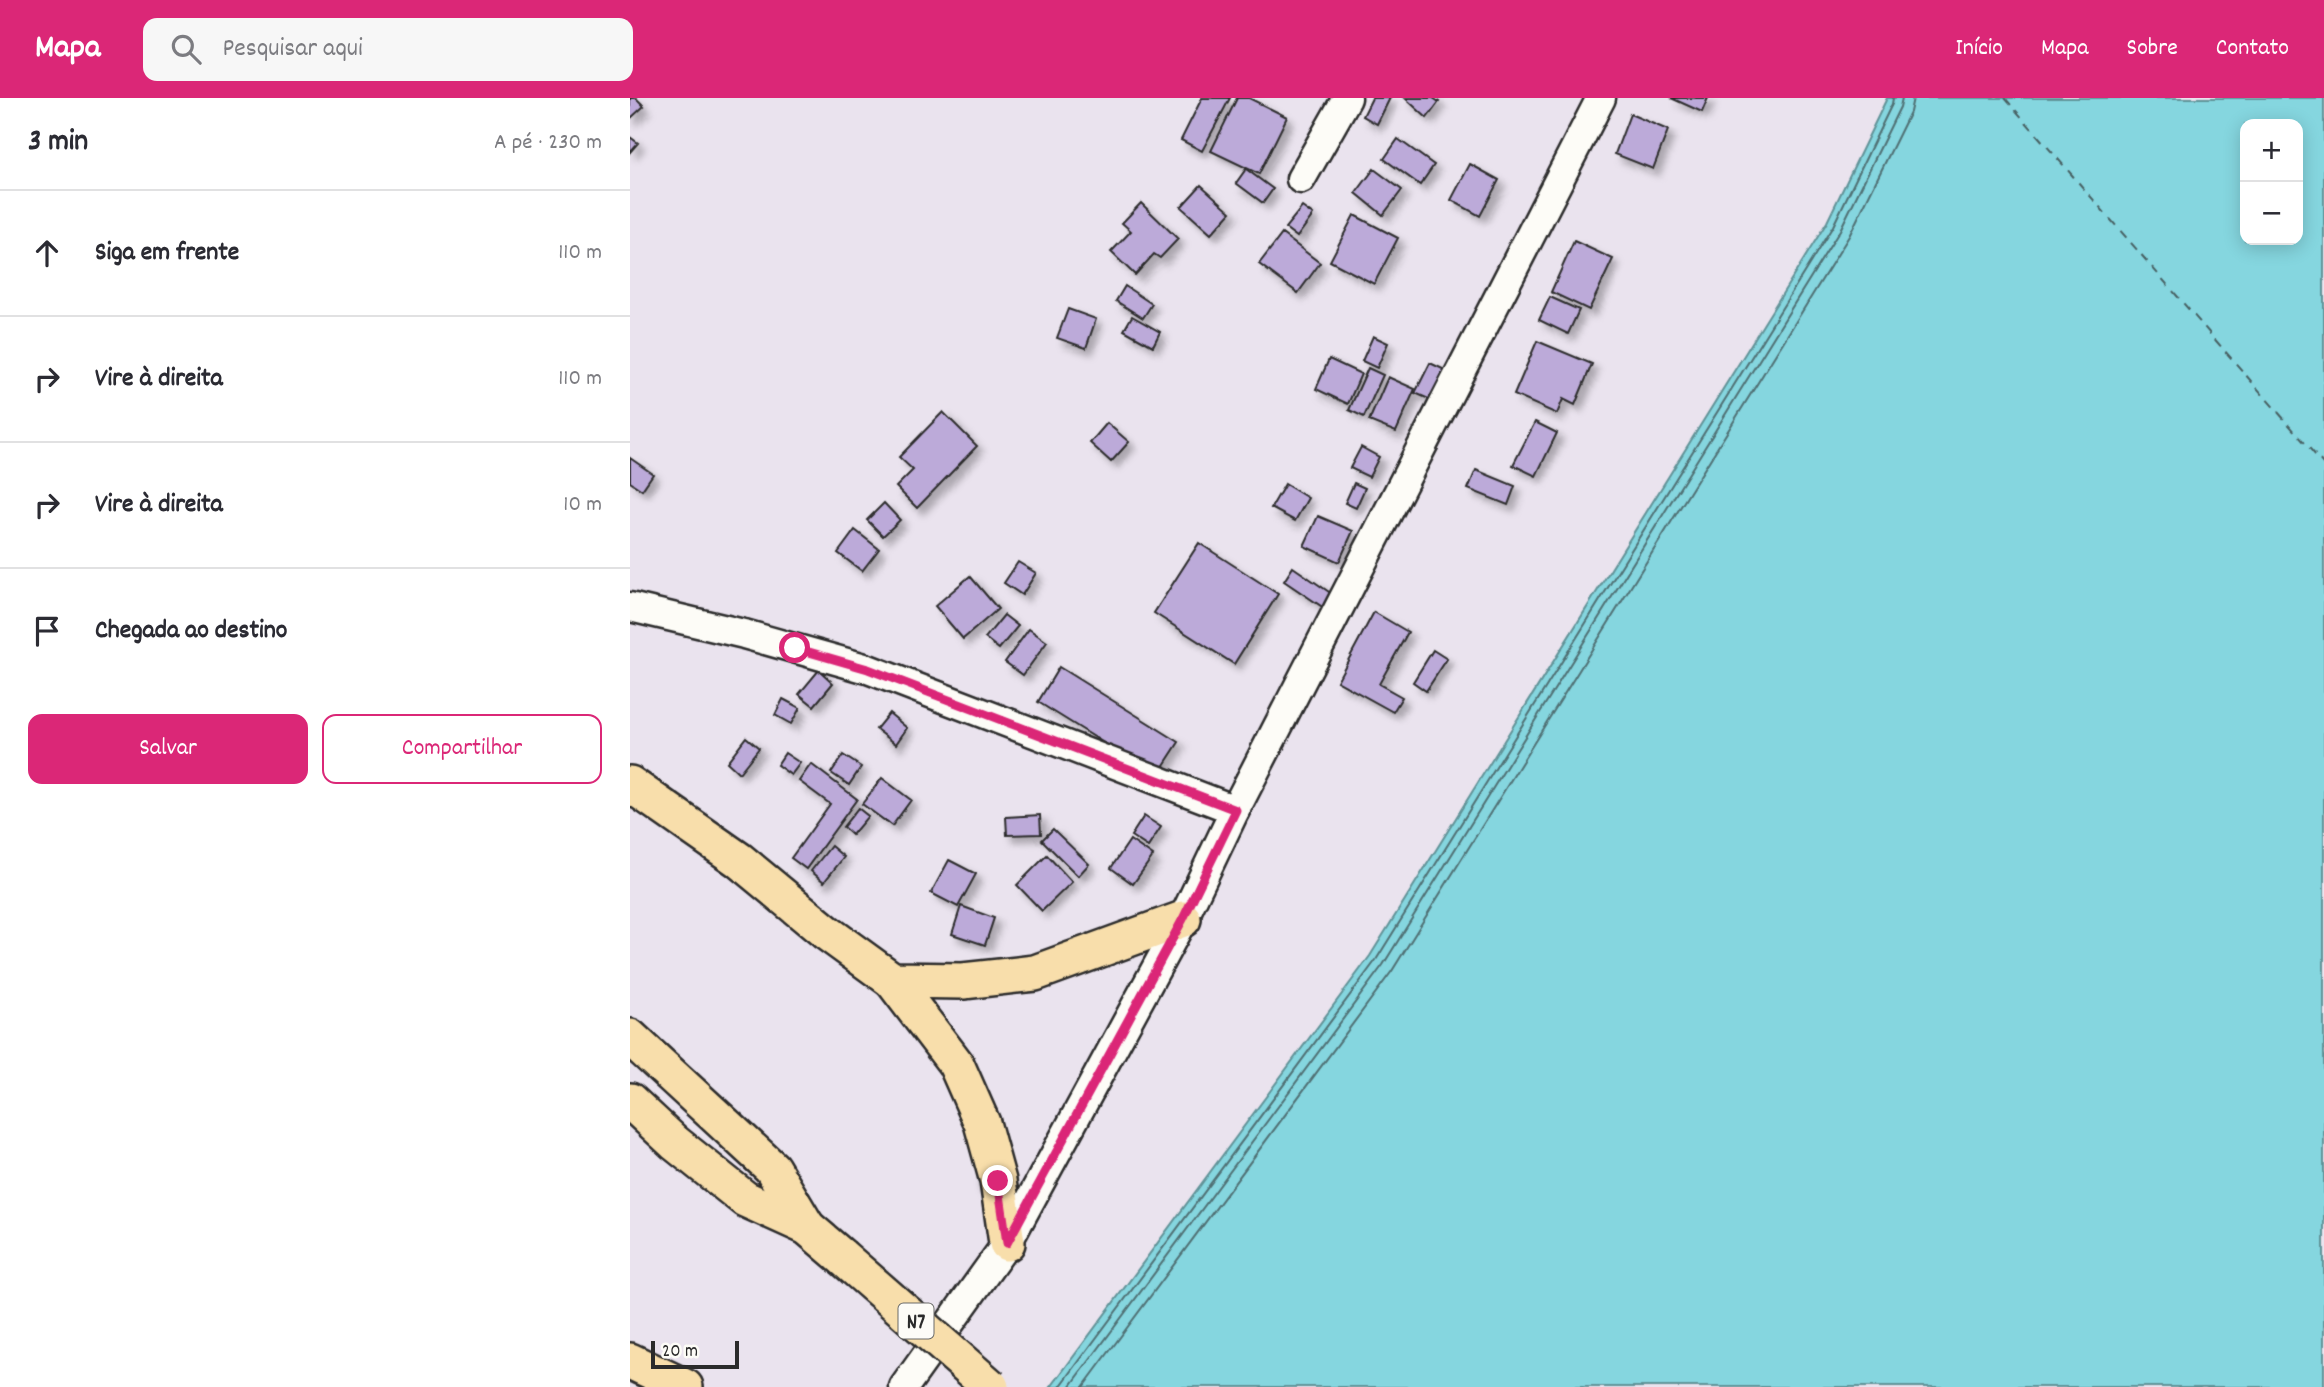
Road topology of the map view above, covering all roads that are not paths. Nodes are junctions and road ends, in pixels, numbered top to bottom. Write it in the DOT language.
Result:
graph roads {
  1 [pos="1347,98"];
  2 [pos="1601,98"];
  3 [pos="1301,179"];
  4 [pos="630,607"];
  5 [pos="632,786"];
  6 [pos="1236,810"];
  7 [pos="1183,919"];
  8 [pos="892,980"];
  9 [pos="630,1037"];
  10 [pos="630,1101"];
  11 [pos="630,1128"];
  12 [pos="674,1143"];
  13 [pos="807,1227"];
  14 [pos="1007,1243"];
  15 [pos="630,1361"];
  16 [pos="630,1373"];
  17 [pos="635,1387"];
  18 [pos="685,1387"];
  19 [pos="904,1387"];
  20 [pos="991,1387"];
  1 -- 3 [label="street"];
  2 -- 6 [label="street"];
  4 -- 6 [label="street"];
  5 -- 8 [label="main road"];
  6 -- 7 [label="street"];
  7 -- 8 [label="main road"];
  7 -- 14 [label="street"];
  8 -- 14 [label="main road"];
  9 -- 13 [label="main road, N7"];
  10 -- 12 [label="main road, N7"];
  11 -- 12 [label="main road"];
  12 -- 13 [label="main road, N7"];
  13 -- 20 [label="main road, N7, bridge"];
  14 -- 19 [label="street"];
  15 -- 18 [label="main road"];
  16 -- 17 [label="main road"];
}
